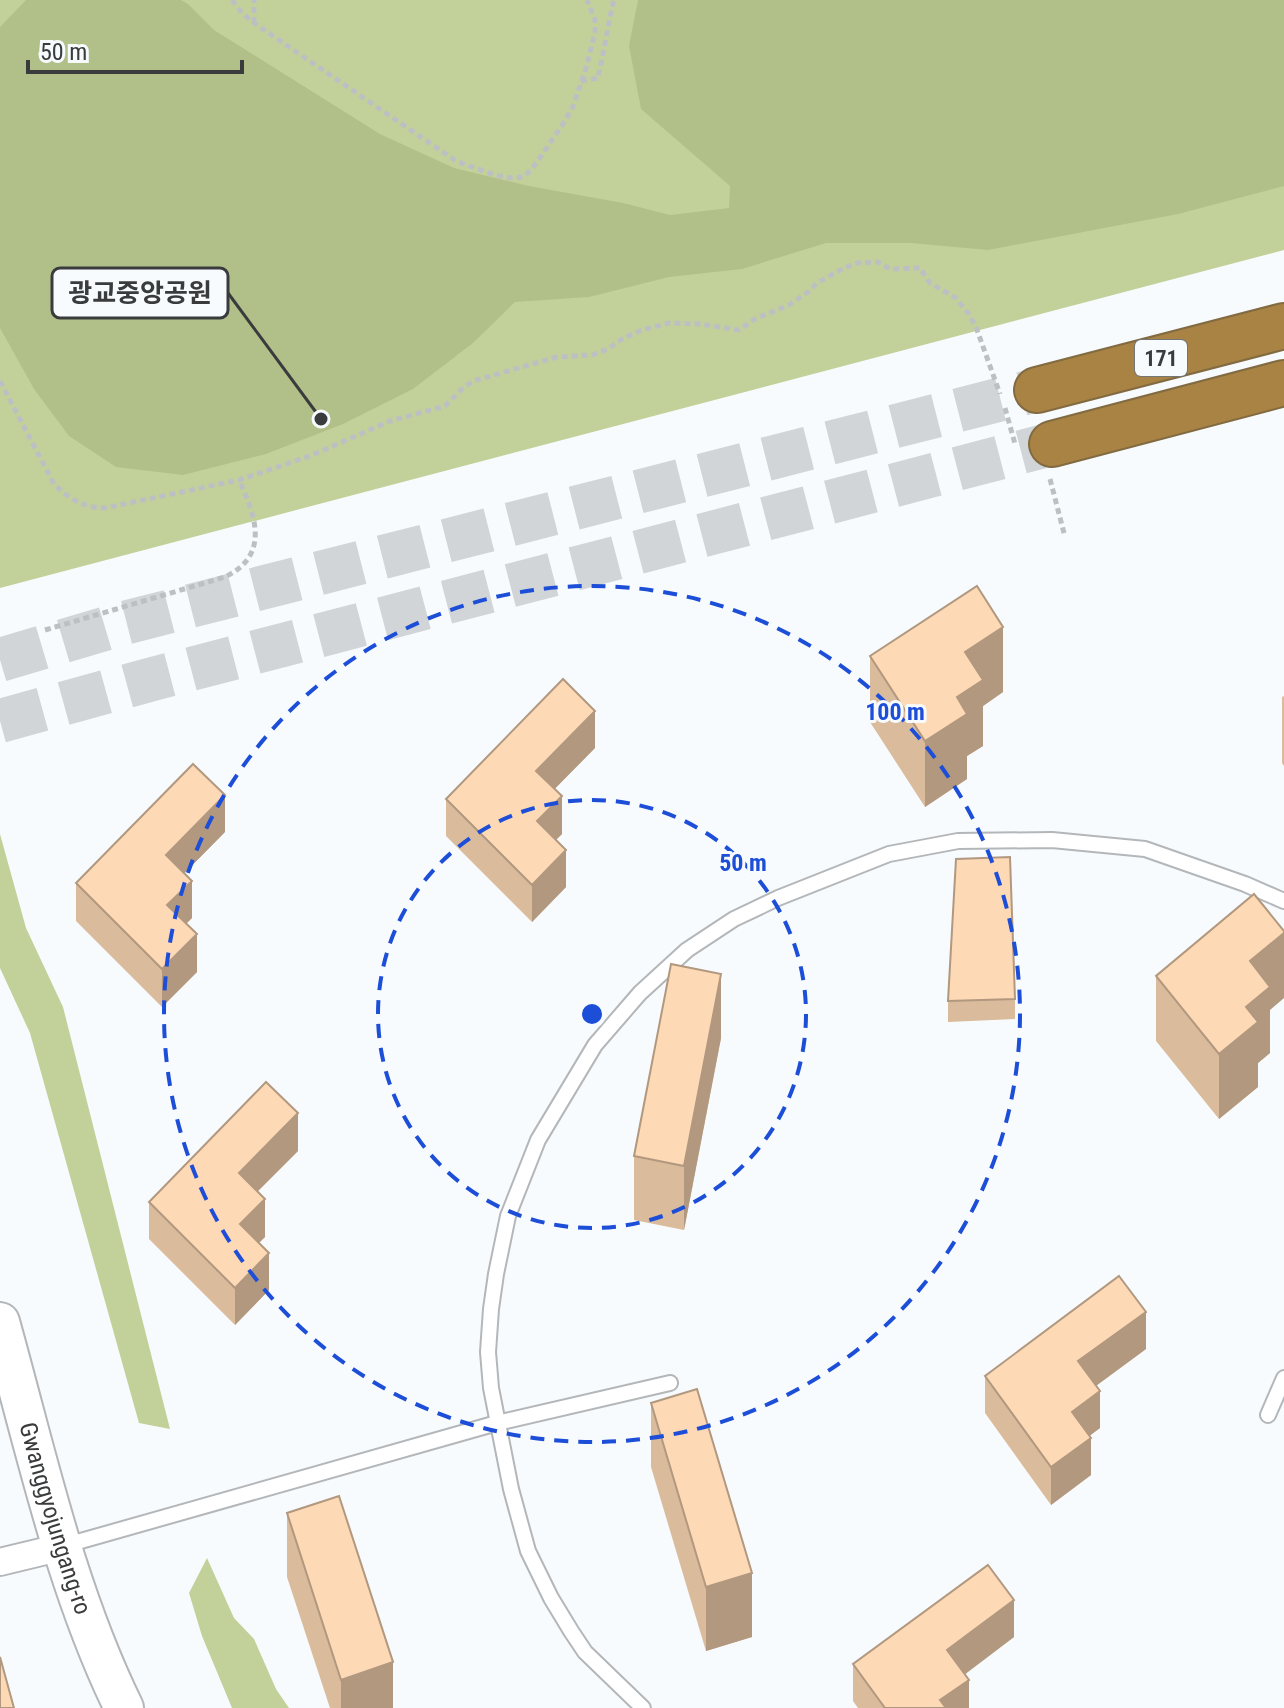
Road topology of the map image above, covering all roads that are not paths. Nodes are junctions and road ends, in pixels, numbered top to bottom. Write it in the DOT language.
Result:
graph roads {
  1 [pos="1284,326"];
  2 [pos="1284,383"];
  3 [pos="1037,390"];
  4 [pos="1039,456"];
  5 [pos="1284,901"];
  6 [pos="0,1322"];
  7 [pos="1284,1378"];
  8 [pos="670,1383"];
  9 [pos="1268,1415"];
  10 [pos="497,1423"];
  11 [pos="62,1547"];
  12 [pos="0,1562"];
  13 [pos="124,1708"];
  14 [pos="643,1708"];
  1 -- 3 [label="highway, 171"];
  2 -- 4 [label="highway, 171"];
  5 -- 10 [label="lane"];
  6 -- 11 [label="main road, Gwanggyojungang-ro"];
  7 -- 9 [label="lane"];
  8 -- 10 [label="lane"];
  10 -- 11 [label="lane"];
  10 -- 14 [label="lane"];
  11 -- 12 [label="street"];
  11 -- 13 [label="main road, Gwanggyojungang-ro"];
}
